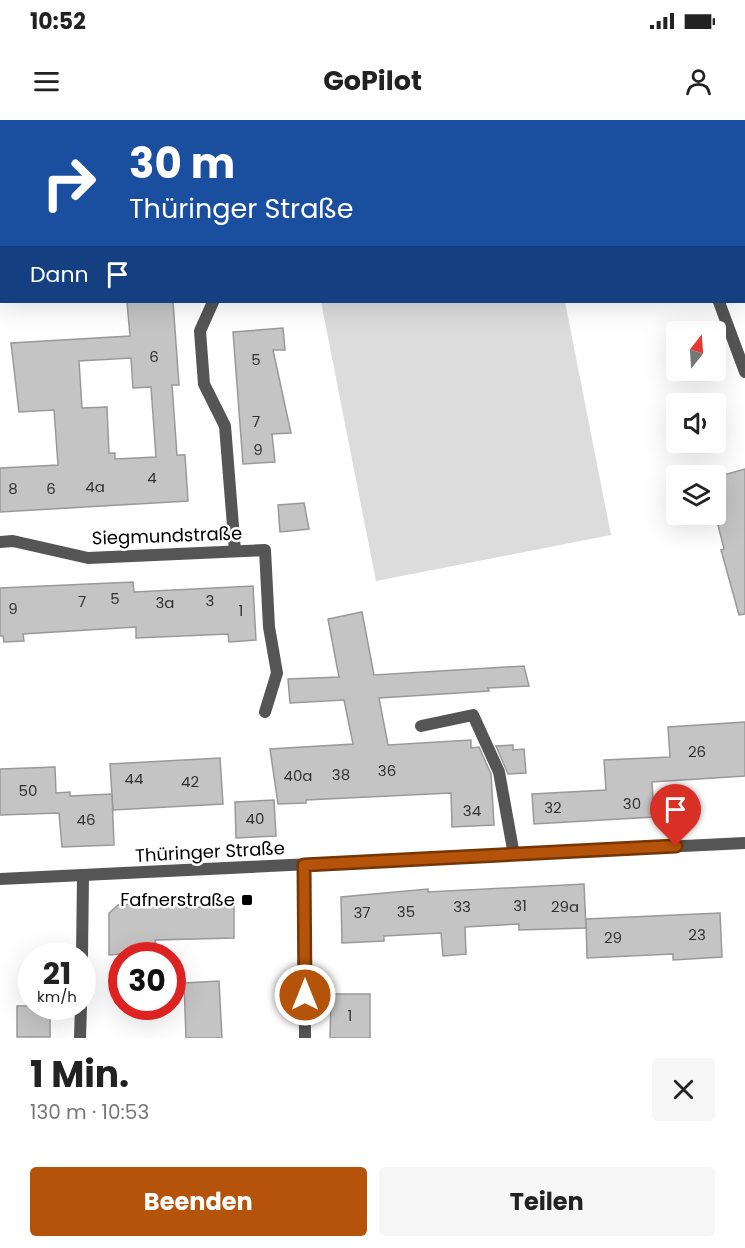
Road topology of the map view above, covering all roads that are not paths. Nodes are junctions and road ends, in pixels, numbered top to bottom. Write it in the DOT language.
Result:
graph roads {
  1 [pos="213,303"];
  2 [pos="719,303"];
  3 [pos="745,372"];
  4 [pos="0,542"];
  5 [pos="235,551"];
  6 [pos="265,712"];
  7 [pos="421,726"];
  8 [pos="745,843"];
  9 [pos="514,855"];
  10 [pos="304,865"];
  11 [pos="83,875"];
  12 [pos="0,879"];
  13 [pos="82,942"];
  14 [pos="81,1020"];
  15 [pos="80,1038"];
  16 [pos="305,1038"];
  1 -- 5 [label="street"];
  2 -- 3 [label="street"];
  4 -- 5 [label="street, Siegmundstraße"];
  5 -- 6 [label="street, Siegmundstraße"];
  7 -- 9 [label="street"];
  8 -- 9 [label="street, Thüringer Straße"];
  9 -- 10 [label="street, Thüringer Straße"];
  10 -- 11 [label="street, Thüringer Straße"];
  10 -- 16 [label="street"];
  11 -- 12 [label="street, Thüringer Straße"];
  11 -- 13 [label="street"];
  14 -- 15 [label="street"];
}
